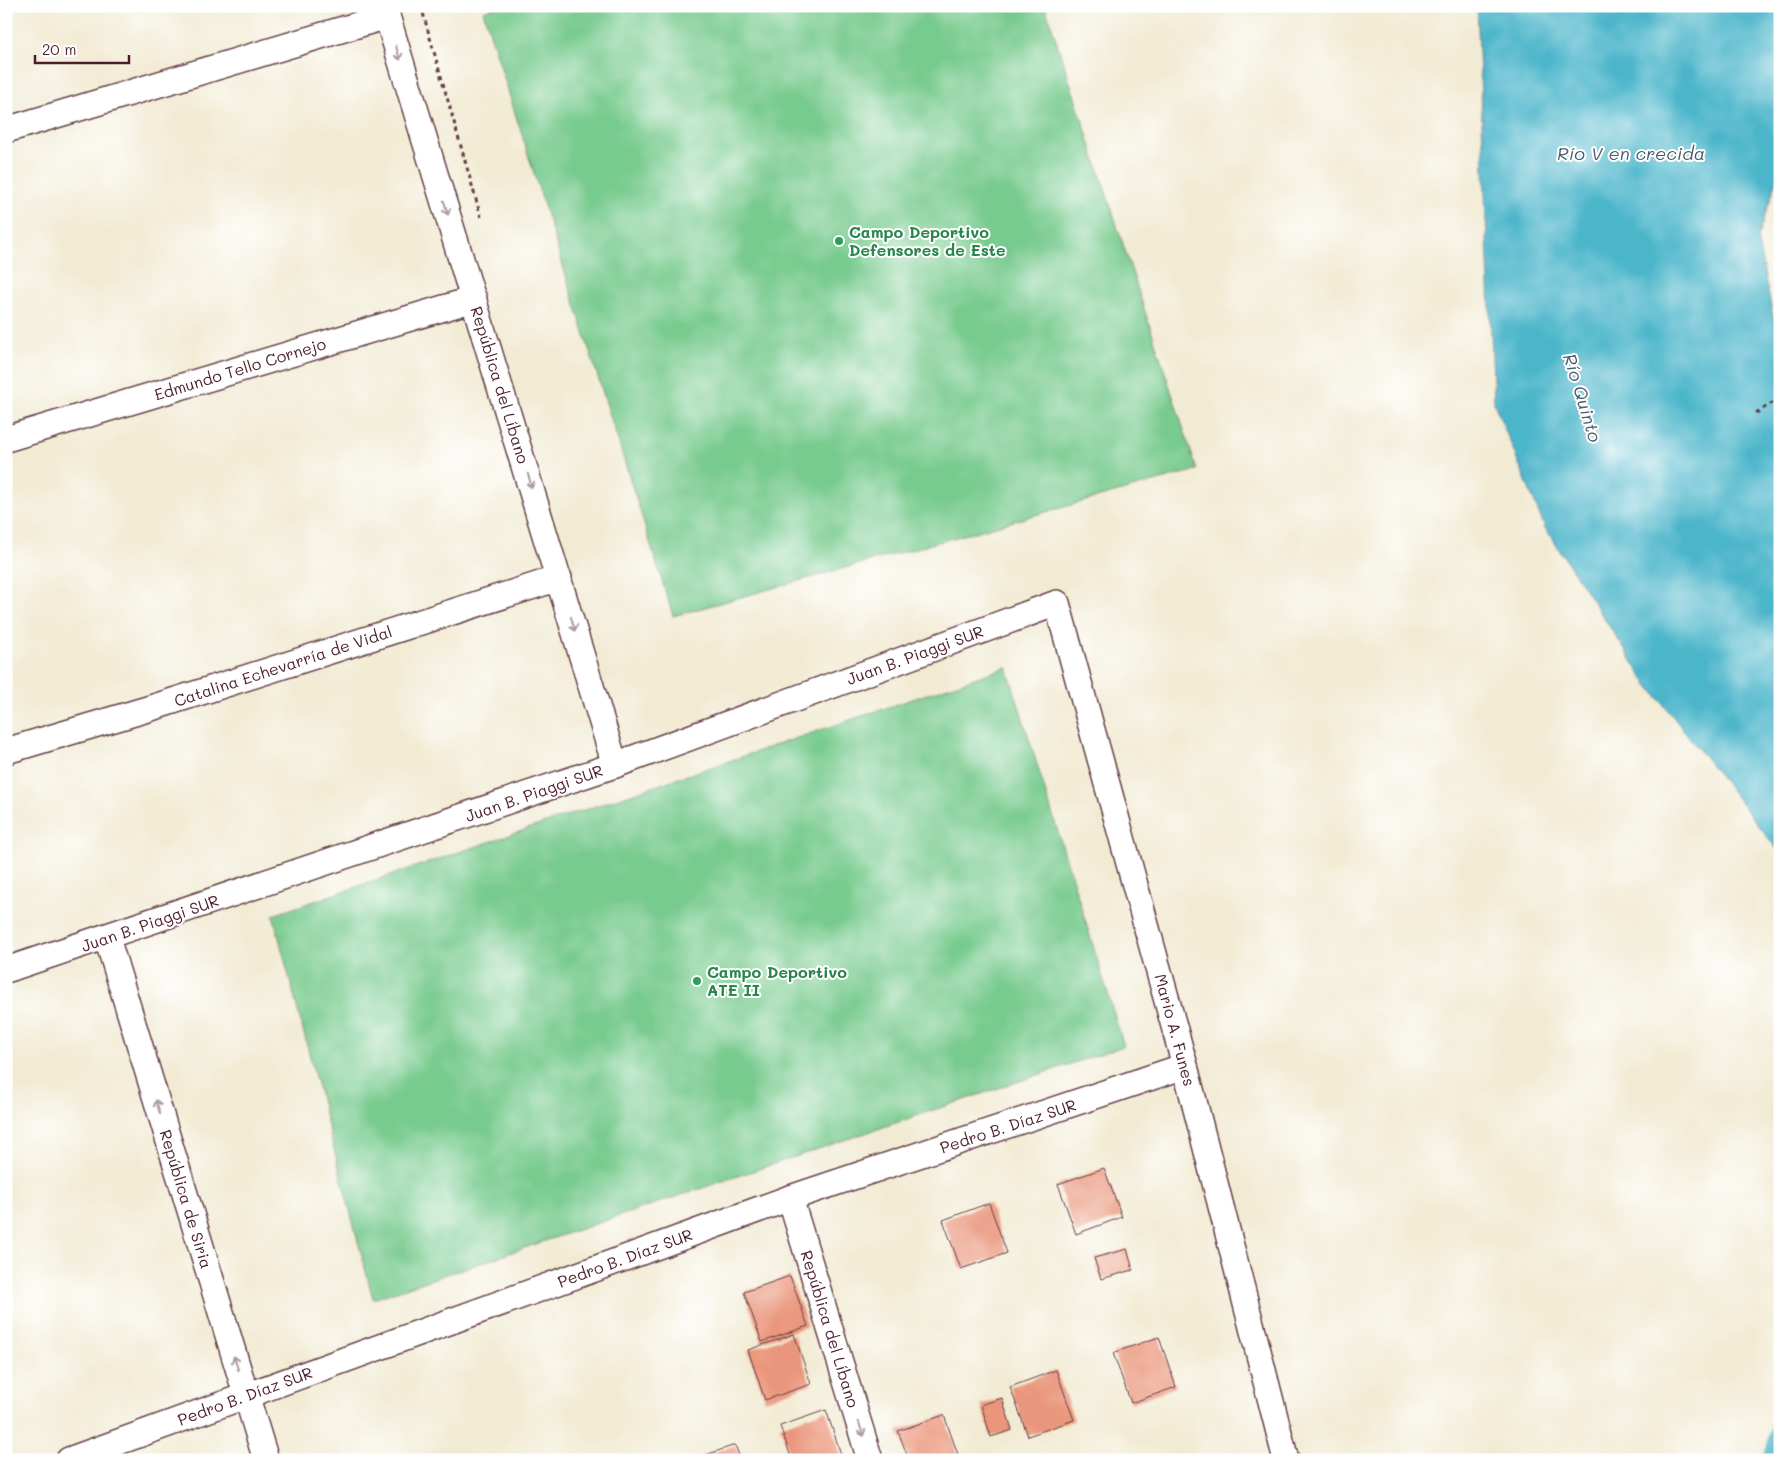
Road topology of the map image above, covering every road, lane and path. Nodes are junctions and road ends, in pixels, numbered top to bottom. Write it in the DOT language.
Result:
graph roads {
  1 [pos="386,11"];
  2 [pos="6,130"];
  3 [pos="474,299"];
  4 [pos="1780,398"];
  5 [pos="1756,412"];
  6 [pos="6,439"];
  7 [pos="559,578"];
  8 [pos="1057,603"];
  9 [pos="6,751"];
  10 [pos="615,765"];
  11 [pos="107,938"];
  12 [pos="6,970"];
  13 [pos="1185,1066"];
  14 [pos="790,1198"];
  15 [pos="246,1396"];
  16 [pos="69,1460"];
  17 [pos="266,1460"];
  18 [pos="870,1460"];
  19 [pos="1286,1460"];
  1 -- 2 [label="street"];
  1 -- 3 [label="street, República del Líbano, one-way"];
  3 -- 6 [label="street, Edmundo Tello Cornejo"];
  3 -- 7 [label="street, República del Líbano, one-way"];
  4 -- 5 [label="path"];
  7 -- 9 [label="street, Catalina Echevarría de Vidal"];
  7 -- 10 [label="street, República del Líbano, one-way"];
  8 -- 10 [label="street, Juan B. Piaggi SUR"];
  8 -- 13 [label="street, Mario A. Funes"];
  10 -- 11 [label="street, Juan B. Piaggi SUR"];
  11 -- 12 [label="street, Juan B. Piaggi SUR"];
  15 -- 11 [label="street, República de Siria, one-way"];
  13 -- 14 [label="street, Pedro B. Díaz SUR"];
  13 -- 19 [label="street, Mario A. Funes"];
  14 -- 15 [label="street, Pedro B. Díaz SUR"];
  14 -- 18 [label="street, República del Líbano, one-way"];
  15 -- 16 [label="street, Pedro B. Díaz SUR"];
  15 -- 17 [label="street, República de Siria"];
}
